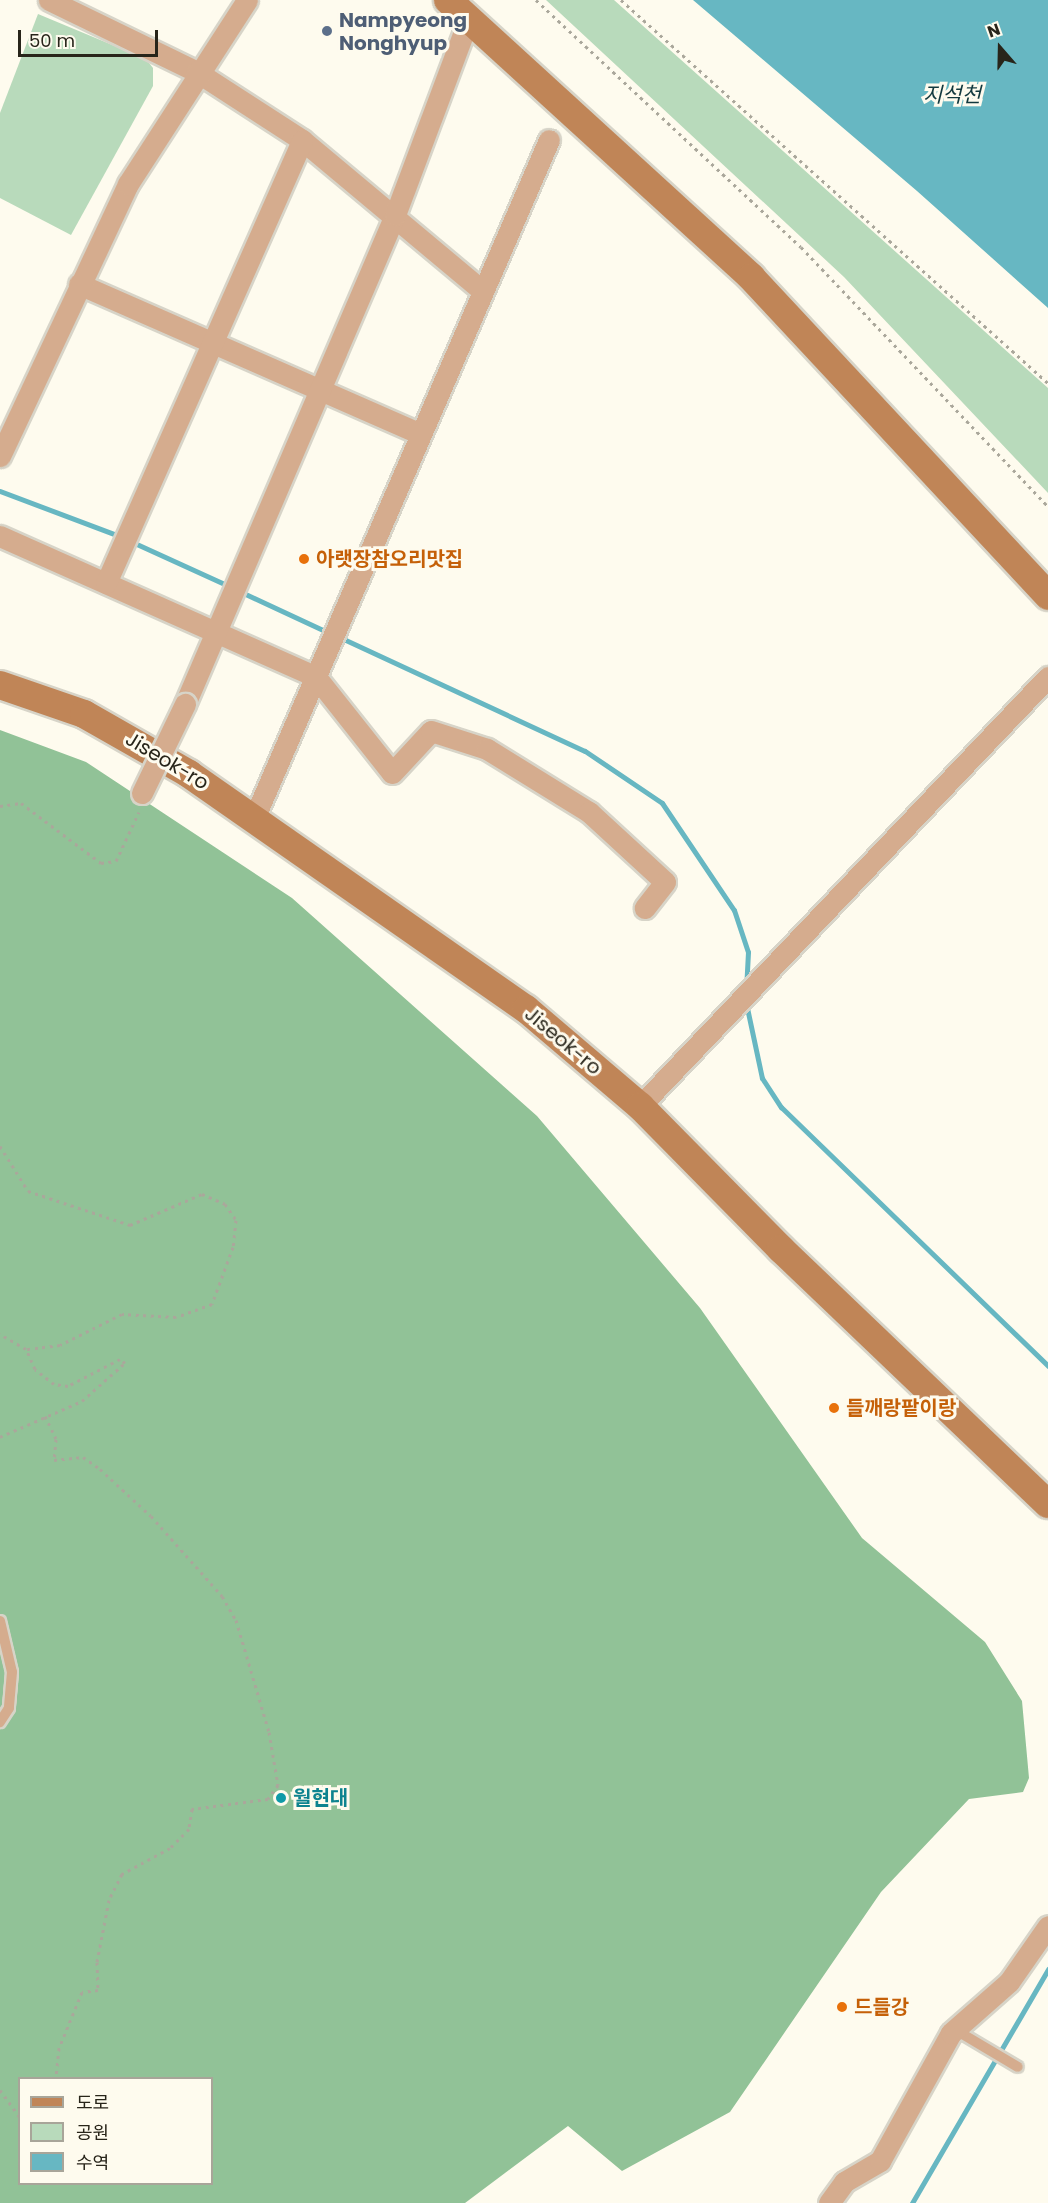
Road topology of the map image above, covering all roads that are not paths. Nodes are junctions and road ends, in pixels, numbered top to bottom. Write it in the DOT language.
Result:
graph roads {
  1 [pos="49,0"];
  2 [pos="248,0"];
  3 [pos="458,9"];
  4 [pos="197,72"];
  5 [pos="302,140"];
  6 [pos="549,140"];
  7 [pos="395,214"];
  8 [pos="79,284"];
  9 [pos="480,289"];
  10 [pos="212,345"];
  11 [pos="318,391"];
  12 [pos="420,434"];
  13 [pos="0,456"];
  14 [pos="0,536"];
  15 [pos="106,583"];
  16 [pos="1048,596"];
  17 [pos="220,621"];
  18 [pos="319,667"];
  19 [pos="1048,677"];
  20 [pos="0,685"];
  21 [pos="141,802"];
  22 [pos="255,816"];
  23 [pos="645,908"];
  24 [pos="640,1106"];
  25 [pos="1048,1504"];
  26 [pos="0,1621"];
  27 [pos="0,1722"];
  28 [pos="1048,1926"];
  29 [pos="954,2029"];
  30 [pos="1016,2066"];
  31 [pos="829,2203"];
  1 -- 4 [label="street"];
  2 -- 4 [label="street"];
  3 -- 7 [label="street"];
  3 -- 16 [label="main road"];
  4 -- 5 [label="street"];
  4 -- 8 [label="street"];
  5 -- 7 [label="street"];
  5 -- 10 [label="street"];
  6 -- 9 [label="street"];
  7 -- 9 [label="street"];
  7 -- 11 [label="street"];
  8 -- 10 [label="street"];
  8 -- 13 [label="street"];
  9 -- 12 [label="street"];
  10 -- 11 [label="street"];
  10 -- 15 [label="street"];
  11 -- 12 [label="street"];
  11 -- 17 [label="street"];
  12 -- 18 [label="street"];
  14 -- 15 [label="street"];
  15 -- 17 [label="street"];
  17 -- 18 [label="street"];
  17 -- 21 [label="street, bridge"];
  18 -- 22 [label="street"];
  18 -- 23 [label="street"];
  19 -- 24 [label="street"];
  20 -- 22 [label="main road, Jiseok-ro"];
  22 -- 24 [label="main road, Jiseok-ro"];
  24 -- 25 [label="main road, Jiseok-ro"];
  26 -- 27 [label="lane"];
  28 -- 29 [label="street"];
  29 -- 30 [label="lane"];
  29 -- 31 [label="street"];
}
